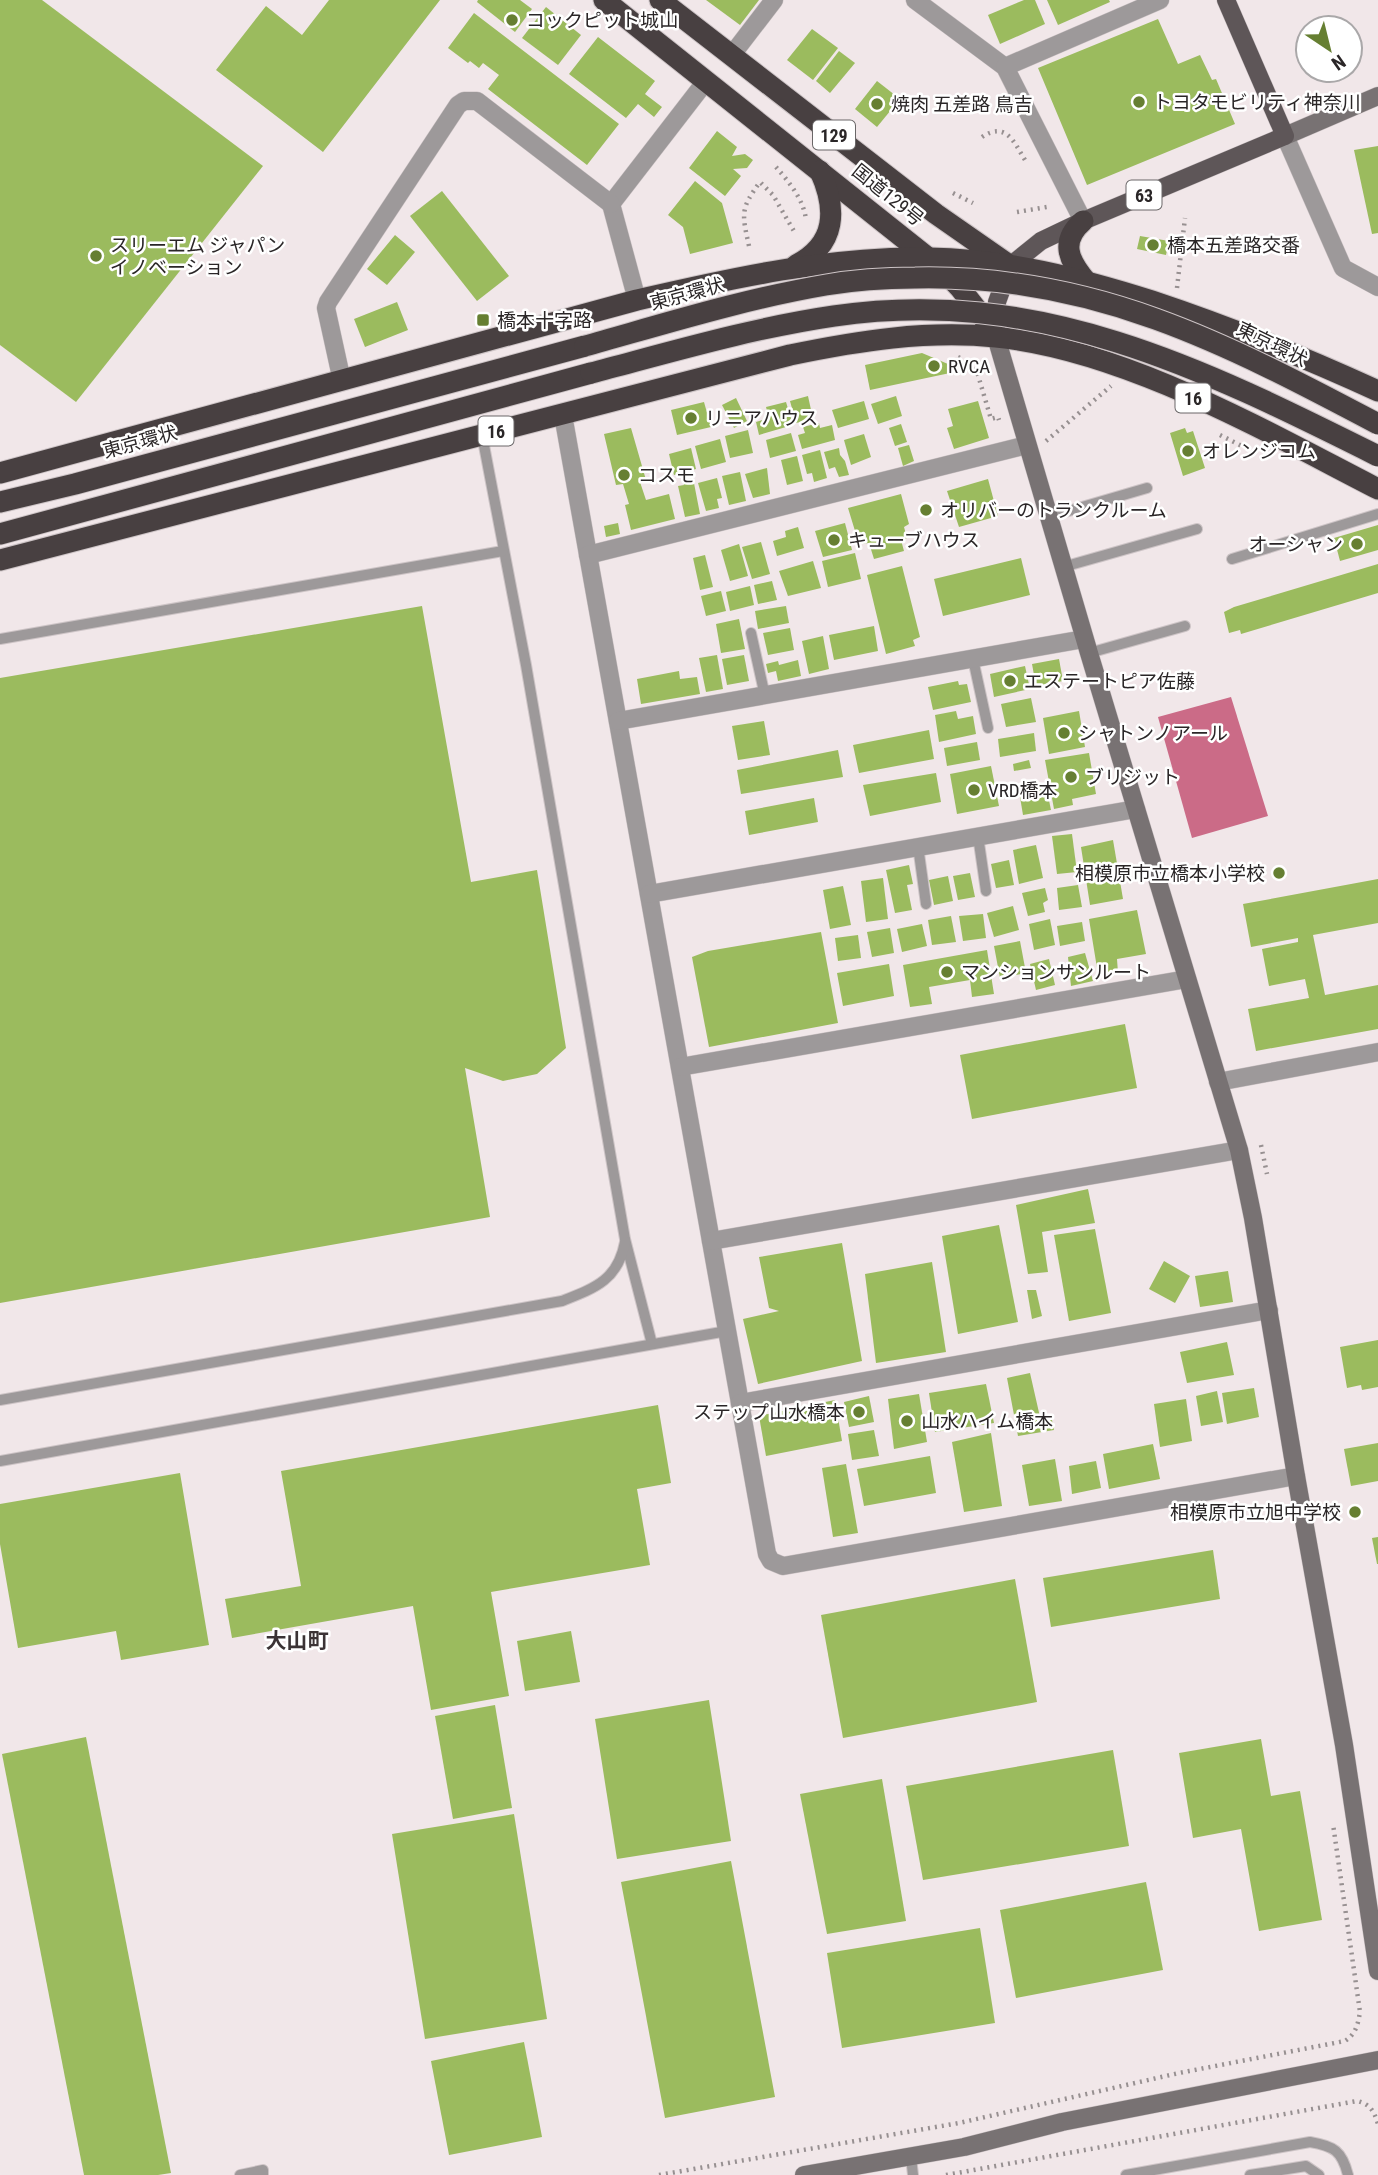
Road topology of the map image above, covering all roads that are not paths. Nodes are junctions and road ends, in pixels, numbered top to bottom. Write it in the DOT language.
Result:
graph roads {
  1 [pos="604,0"];
  2 [pos="660,0"];
  3 [pos="774,0"];
  4 [pos="915,0"];
  5 [pos="1160,0"];
  6 [pos="1226,0"];
  7 [pos="731,55"];
  8 [pos="1005,67"];
  9 [pos="706,81"];
  10 [pos="1378,96"];
  11 [pos="1284,136"];
  12 [pos="819,169"];
  13 [pos="611,204"];
  14 [pos="936,214"];
  15 [pos="1083,221"];
  16 [pos="929,258"];
  17 [pos="971,260"];
  18 [pos="1010,266"];
  19 [pos="788,270"];
  20 [pos="1086,281"];
  21 [pos="1378,287"];
  22 [pos="637,300"];
  23 [pos="996,337"];
  24 [pos="342,381"];
  25 [pos="1378,391"];
  26 [pos="563,415"];
  27 [pos="1378,424"];
  28 [pos="482,435"];
  29 [pos="1027,445"];
  30 [pos="1378,456"];
  31 [pos="0,473"];
  32 [pos="1147,488"];
  33 [pos="1378,489"];
  34 [pos="0,502"];
  35 [pos="1378,514"];
  36 [pos="1048,517"];
  37 [pos="1197,529"];
  38 [pos="0,534"];
  39 [pos="503,551"];
  40 [pos="588,555"];
  41 [pos="1231,559"];
  42 [pos="0,560"];
  43 [pos="1063,567"];
  44 [pos="1185,626"];
  45 [pos="751,633"];
  46 [pos="0,639"];
  47 [pos="1087,646"];
  48 [pos="973,659"];
  49 [pos="765,696"];
  50 [pos="618,721"];
  51 [pos="988,728"];
  52 [pos="1136,809"];
  53 [pos="978,836"];
  54 [pos="918,846"];
  55 [pos="986,891"];
  56 [pos="649,894"];
  57 [pos="926,904"];
  58 [pos="1187,979"];
  59 [pos="1378,1052"];
  60 [pos="680,1067"];
  61 [pos="1218,1082"];
  62 [pos="1238,1150"];
  63 [pos="625,1239"];
  64 [pos="711,1241"];
  65 [pos="1269,1310"];
  66 [pos="727,1331"];
  67 [pos="652,1344"];
  68 [pos="0,1400"];
  69 [pos="740,1403"];
  70 [pos="0,1461"];
  71 [pos="1296,1476"];
  72 [pos="1378,1970"];
  73 [pos="1378,2060"];
  74 [pos="912,2166"];
  75 [pos="853,2171"];
  76 [pos="240,2175"];
  77 [pos="263,2175"];
  78 [pos="804,2175"];
  79 [pos="1126,2175"];
  80 [pos="1250,2175"];
  81 [pos="1319,2175"];
  82 [pos="1348,2175"];
  1 -- 9 [label="highway, 国道129号 / 129"];
  2 -- 7 [label="highway, 国道129号 / 129"];
  3 -- 7 [label="street"];
  4 -- 8 [label="street"];
  5 -- 8 [label="street"];
  6 -- 11 [label="main road"];
  7 -- 14 [label="highway, 国道129号 / 129"];
  8 -- 15 [label="street"];
  9 -- 12 [label="highway, 国道129号 / 129"];
  9 -- 13 [label="street"];
  10 -- 11 [label="street"];
  11 -- 15 [label="main road, 63"];
  11 -- 21 [label="street"];
  12 -- 16 [label="highway, 国道129号 / 129"];
  12 -- 19 [label="highway"];
  13 -- 22 [label="street"];
  13 -- 24 [label="street"];
  14 -- 17 [label="highway"];
  14 -- 18 [label="highway, 国道129号 / 129"];
  15 -- 18 [label="main road, 63"];
  15 -- 20 [label="highway"];
  16 -- 17 [label="highway"];
  16 -- 19 [label="highway"];
  16 -- 23 [label="highway, 国道129号 / 129"];
  17 -- 18 [label="highway"];
  17 -- 23 [label="highway"];
  18 -- 20 [label="highway"];
  18 -- 23 [label="main road"];
  19 -- 22 [label="highway"];
  20 -- 25 [label="highway"];
  22 -- 24 [label="highway"];
  23 -- 26 [label="highway, 16"];
  23 -- 29 [label="street"];
  23 -- 33 [label="highway, 16"];
  24 -- 31 [label="highway"];
  26 -- 28 [label="highway, 16"];
  26 -- 40 [label="street"];
  27 -- 34 [label="highway, 東京環状, bridge"];
  28 -- 39 [label="lane"];
  28 -- 42 [label="highway, 16"];
  29 -- 36 [label="street"];
  29 -- 40 [label="street"];
  30 -- 38 [label="highway, 16, bridge"];
  32 -- 36 [label="lane"];
  35 -- 41 [label="lane"];
  36 -- 43 [label="street"];
  37 -- 43 [label="lane"];
  39 -- 46 [label="lane"];
  39 -- 63 [label="lane"];
  40 -- 50 [label="street"];
  43 -- 47 [label="street"];
  44 -- 47 [label="lane"];
  45 -- 49 [label="lane"];
  47 -- 48 [label="street"];
  47 -- 52 [label="street"];
  48 -- 49 [label="street"];
  48 -- 51 [label="lane"];
  49 -- 50 [label="street"];
  50 -- 56 [label="street"];
  52 -- 53 [label="street"];
  52 -- 58 [label="street"];
  53 -- 54 [label="street"];
  53 -- 55 [label="lane"];
  54 -- 56 [label="street"];
  54 -- 57 [label="lane"];
  56 -- 60 [label="street"];
  58 -- 60 [label="street"];
  58 -- 61 [label="street"];
  59 -- 61 [label="street"];
  60 -- 64 [label="street"];
  61 -- 62 [label="street"];
  62 -- 64 [label="street"];
  62 -- 65 [label="street"];
  63 -- 67 [label="lane"];
  63 -- 68 [label="lane"];
  64 -- 66 [label="street"];
  65 -- 69 [label="street"];
  65 -- 71 [label="street"];
  66 -- 67 [label="lane"];
  66 -- 69 [label="street"];
  67 -- 70 [label="lane"];
  69 -- 71 [label="street"];
  71 -- 72 [label="street"];
  73 -- 74 [label="street"];
  74 -- 75 [label="street"];
  75 -- 78 [label="street"];
  76 -- 77 [label="lane"];
  79 -- 82 [label="lane"];
  80 -- 81 [label="lane"];
}
